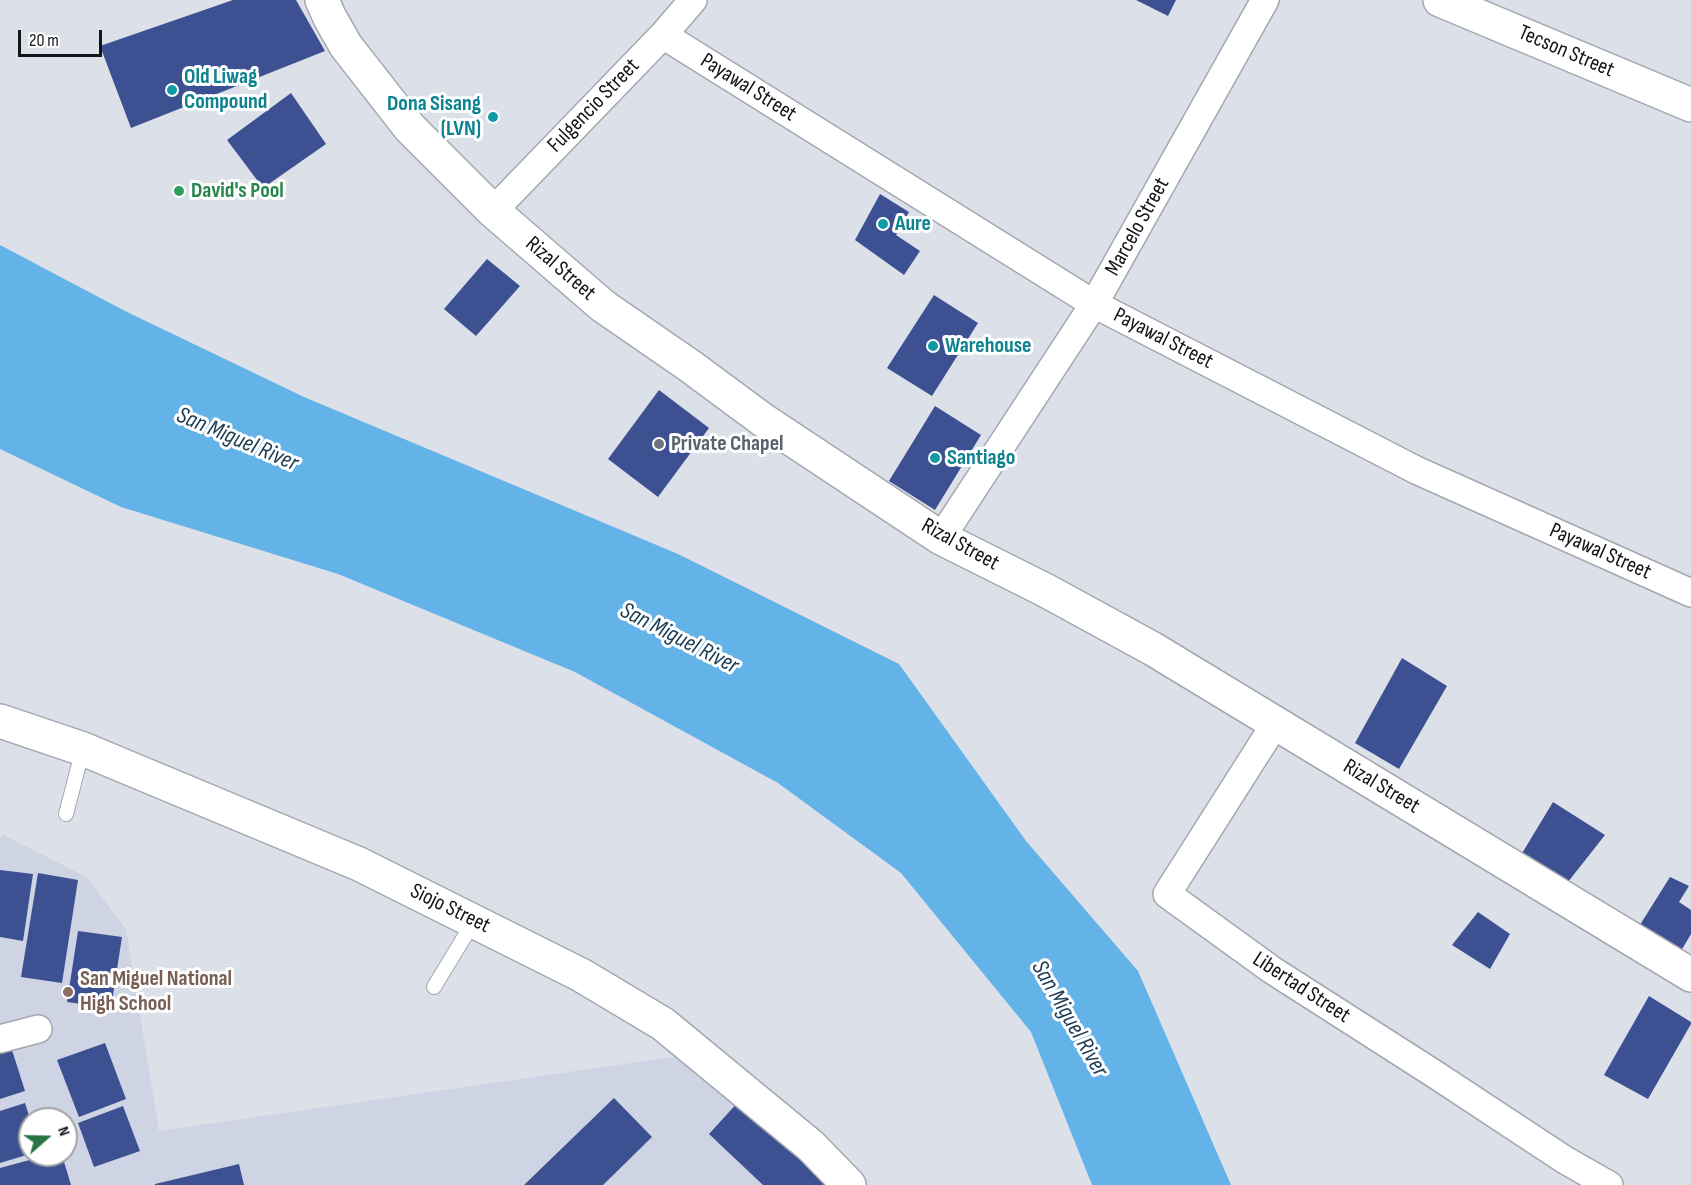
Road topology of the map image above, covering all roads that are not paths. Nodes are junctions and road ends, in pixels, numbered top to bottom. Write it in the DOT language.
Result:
graph roads {
  1 [pos="322,0"];
  2 [pos="693,0"];
  3 [pos="1265,0"];
  4 [pos="1440,0"];
  5 [pos="663,35"];
  6 [pos="1691,105"];
  7 [pos="493,211"];
  8 [pos="1094,304"];
  9 [pos="941,538"];
  10 [pos="1691,593"];
  11 [pos="0,721"];
  12 [pos="1275,723"];
  13 [pos="83,749"];
  14 [pos="66,814"];
  15 [pos="474,921"];
  16 [pos="1691,975"];
  17 [pos="434,987"];
  18 [pos="38,1029"];
  19 [pos="0,1039"];
  20 [pos="849,1185"];
  21 [pos="1609,1185"];
  1 -- 7 [label="main road, Rizal Street"];
  2 -- 5 [label="street, Fulgencio Street"];
  3 -- 8 [label="street, Marcelo Street"];
  4 -- 6 [label="main road, Tecson Street"];
  5 -- 7 [label="street, Fulgencio Street"];
  5 -- 8 [label="street, Payawal Street"];
  7 -- 9 [label="main road, Rizal Street"];
  8 -- 9 [label="street, Marcelo Street"];
  8 -- 10 [label="street, Payawal Street"];
  9 -- 12 [label="main road, Rizal Street"];
  11 -- 13 [label="main road, Siojo Street"];
  12 -- 16 [label="main road, Rizal Street"];
  12 -- 21 [label="street, Libertad Street"];
  13 -- 14 [label="lane"];
  13 -- 15 [label="main road, Siojo Street"];
  15 -- 17 [label="lane"];
  15 -- 20 [label="main road, Siojo Street"];
  18 -- 19 [label="street"];
}
